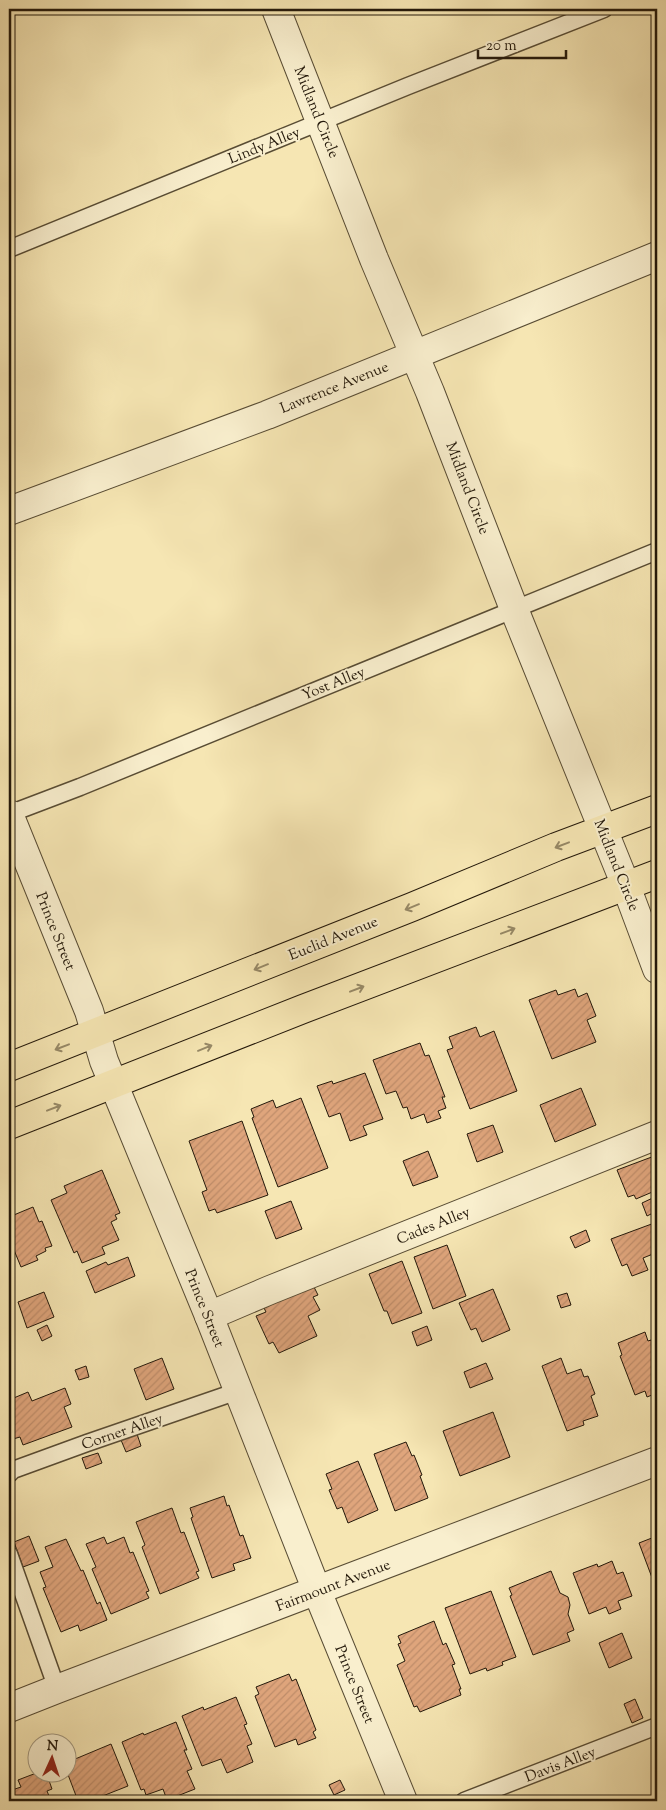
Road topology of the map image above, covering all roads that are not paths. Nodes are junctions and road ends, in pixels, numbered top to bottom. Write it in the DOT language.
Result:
graph roads {
  1 [pos="276,9"];
  2 [pos="604,9"];
  3 [pos="321,122"];
  4 [pos="9,249"];
  5 [pos="657,256"];
  6 [pos="414,354"];
  7 [pos="9,511"];
  8 [pos="657,551"];
  9 [pos="514,609"];
  10 [pos="657,809"];
  11 [pos="9,814"];
  12 [pos="603,830"];
  13 [pos="657,874"];
  14 [pos="626,886"];
  15 [pos="657,969"];
  16 [pos="96,1033"];
  17 [pos="9,1067"];
  18 [pos="113,1085"];
  19 [pos="9,1125"];
  20 [pos="657,1135"];
  21 [pos="209,1316"];
  22 [pos="238,1391"];
  23 [pos="657,1461"];
  24 [pos="9,1474"];
  25 [pos="9,1554"];
  26 [pos="317,1591"];
  27 [pos="57,1689"];
  28 [pos="9,1708"];
  29 [pos="657,1726"];
  30 [pos="403,1801"];
  31 [pos="464,1801"];
  1 -- 3 [label="street, Midland Circle"];
  2 -- 3 [label="lane, Lindy Alley"];
  3 -- 4 [label="lane, Lindy Alley"];
  3 -- 6 [label="street, Midland Circle"];
  5 -- 6 [label="street, Lawrence Avenue"];
  6 -- 7 [label="street, Lawrence Avenue"];
  6 -- 9 [label="street, Midland Circle"];
  8 -- 9 [label="lane, Yost Alley"];
  9 -- 11 [label="lane, Yost Alley"];
  9 -- 12 [label="street, Midland Circle"];
  10 -- 12 [label="main road, Euclid Avenue"];
  11 -- 16 [label="street, Prince Street"];
  12 -- 14 [label="street, Midland Circle"];
  12 -- 16 [label="main road, Euclid Avenue, one-way"];
  13 -- 14 [label="main road"];
  14 -- 15 [label="street, Midland Circle"];
  18 -- 14 [label="main road, one-way"];
  16 -- 17 [label="main road, Euclid Avenue, one-way"];
  16 -- 18 [label="street, Prince Street"];
  19 -- 18 [label="main road, one-way"];
  18 -- 21 [label="street, Prince Street"];
  20 -- 21 [label="street, Cades Alley"];
  21 -- 22 [label="street, Prince Street"];
  22 -- 24 [label="lane, Corner Alley"];
  22 -- 26 [label="street, Prince Street"];
  23 -- 26 [label="street, Fairmount Avenue"];
  25 -- 27 [label="lane"];
  26 -- 27 [label="street, Fairmount Avenue"];
  26 -- 30 [label="street, Prince Street"];
  27 -- 28 [label="street, Fairmount Avenue"];
  29 -- 31 [label="lane, Davis Alley"];
}
